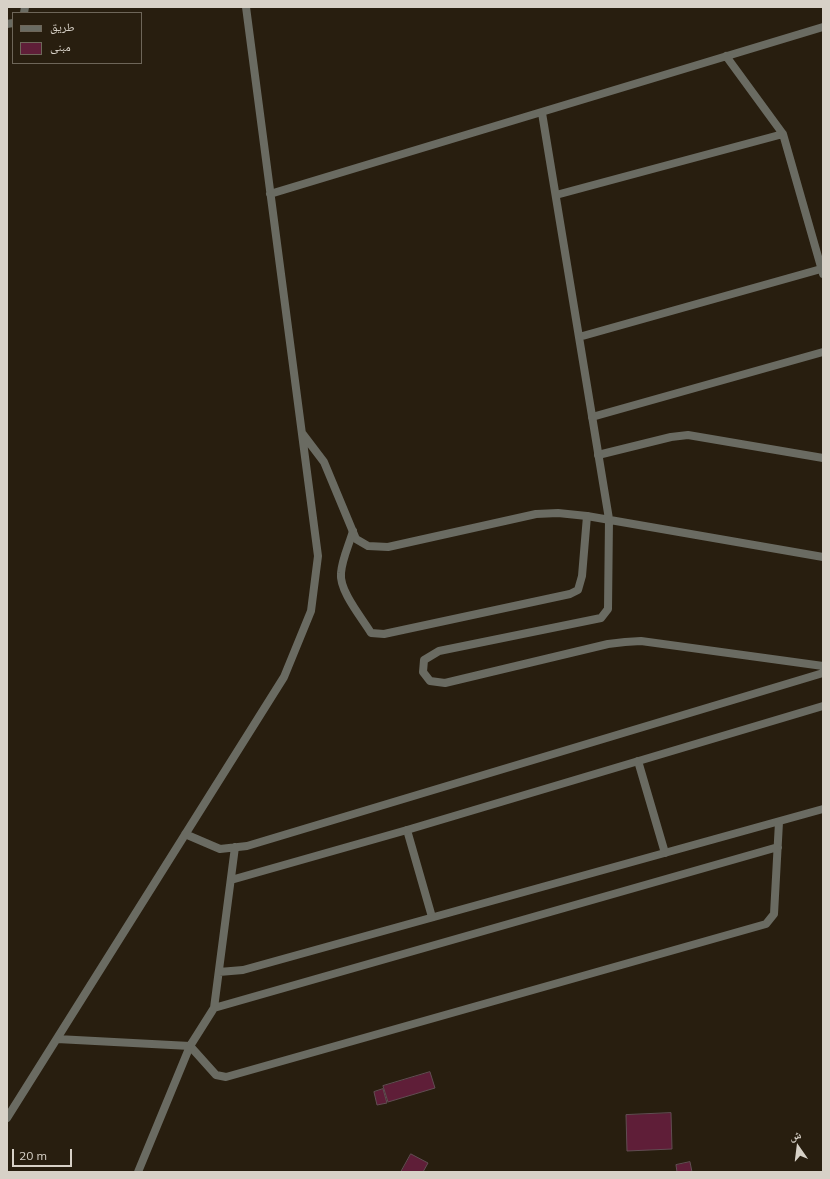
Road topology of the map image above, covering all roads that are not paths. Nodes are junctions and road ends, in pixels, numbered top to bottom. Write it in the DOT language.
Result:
graph roads {
  1 [pos="246,7"];
  2 [pos="823,27"];
  3 [pos="726,56"];
  4 [pos="542,112"];
  5 [pos="784,134"];
  6 [pos="270,194"];
  7 [pos="556,195"];
  8 [pos="822,271"];
  9 [pos="579,337"];
  10 [pos="823,352"];
  11 [pos="592,417"];
  12 [pos="302,433"];
  13 [pos="598,455"];
  14 [pos="823,458"];
  15 [pos="587,516"];
  16 [pos="609,519"];
  17 [pos="353,532"];
  18 [pos="823,557"];
  19 [pos="823,666"];
  20 [pos="823,673"];
  21 [pos="823,706"];
  22 [pos="638,761"];
  23 [pos="823,809"];
  24 [pos="779,822"];
  25 [pos="407,830"];
  26 [pos="185,834"];
  27 [pos="235,847"];
  28 [pos="778,847"];
  29 [pos="665,853"];
  30 [pos="231,880"];
  31 [pos="432,918"];
  32 [pos="219,972"];
  33 [pos="214,1008"];
  34 [pos="57,1039"];
  35 [pos="190,1046"];
  36 [pos="7,1118"];
  37 [pos="138,1172"];
  1 -- 6 [label="street"];
  2 -- 3 [label="street"];
  3 -- 4 [label="street"];
  3 -- 5 [label="street"];
  4 -- 6 [label="street"];
  4 -- 7 [label="street"];
  5 -- 7 [label="street"];
  5 -- 8 [label="street"];
  6 -- 12 [label="street"];
  7 -- 9 [label="street"];
  8 -- 9 [label="street"];
  9 -- 11 [label="street"];
  10 -- 11 [label="street"];
  11 -- 13 [label="street"];
  12 -- 17 [label="street"];
  12 -- 26 [label="street"];
  13 -- 14 [label="street"];
  13 -- 16 [label="street"];
  15 -- 16 [label="street"];
  15 -- 17 [label="street"];
  15 -- 17 [label="street"];
  16 -- 18 [label="street"];
  16 -- 19 [label="street"];
  20 -- 27 [label="street"];
  21 -- 22 [label="street"];
  22 -- 25 [label="street"];
  22 -- 29 [label="street"];
  23 -- 24 [label="street"];
  24 -- 28 [label="street"];
  24 -- 29 [label="street"];
  25 -- 30 [label="street"];
  25 -- 31 [label="street"];
  26 -- 27 [label="street"];
  26 -- 34 [label="street"];
  27 -- 30 [label="street"];
  28 -- 33 [label="street"];
  28 -- 35 [label="street"];
  29 -- 31 [label="street"];
  30 -- 32 [label="street"];
  31 -- 32 [label="street"];
  32 -- 33 [label="street"];
  33 -- 35 [label="street"];
  34 -- 35 [label="street"];
  34 -- 36 [label="street"];
  35 -- 37 [label="street"];
}
